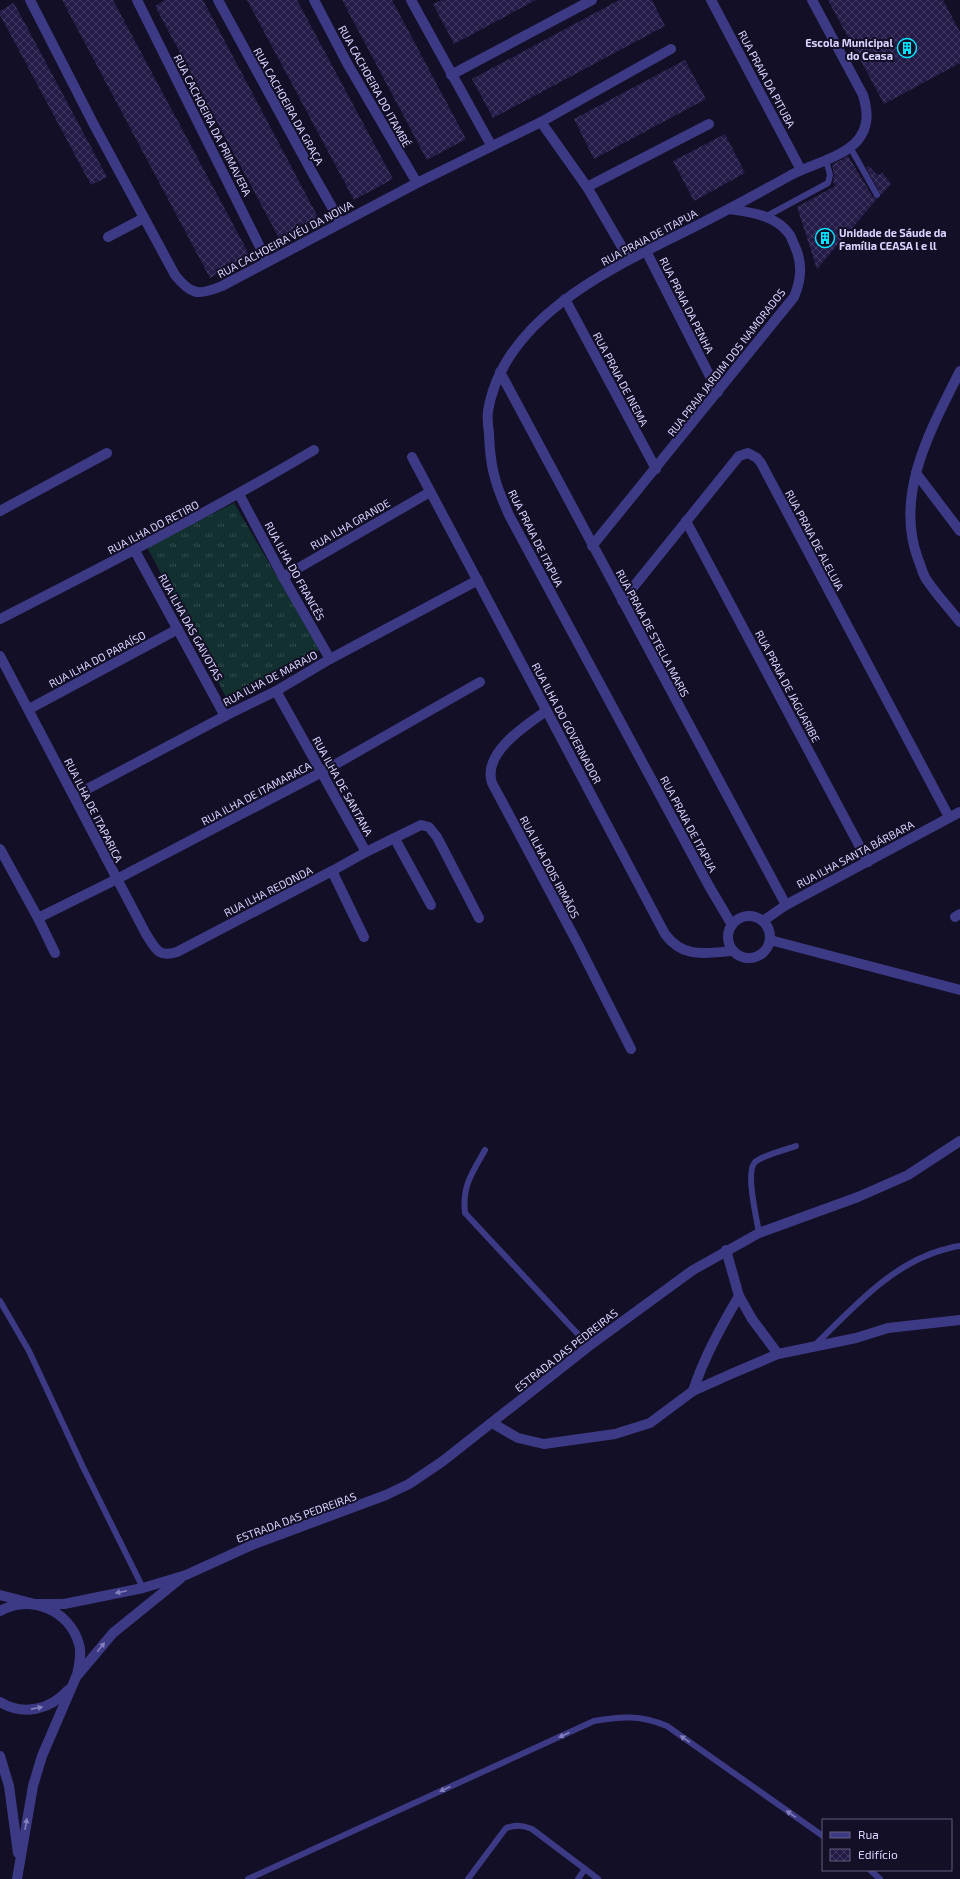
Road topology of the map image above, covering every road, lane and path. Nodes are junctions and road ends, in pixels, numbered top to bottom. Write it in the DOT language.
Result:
graph roads {
  1 [pos="30,0"];
  2 [pos="137,0"];
  3 [pos="218,0"];
  4 [pos="314,0"];
  5 [pos="412,0"];
  6 [pos="592,0"];
  7 [pos="711,0"];
  8 [pos="812,0"];
  9 [pos="671,49"];
  10 [pos="451,75"];
  11 [pos="541,122"];
  12 [pos="709,124"];
  13 [pos="491,145"];
  14 [pos="850,148"];
  15 [pos="826,160"];
  16 [pos="801,170"];
  17 [pos="416,183"];
  18 [pos="587,187"];
  19 [pos="877,194"];
  20 [pos="729,209"];
  21 [pos="765,217"];
  22 [pos="144,218"];
  23 [pos="341,223"];
  24 [pos="108,237"];
  25 [pos="646,251"];
  26 [pos="629,259"];
  27 [pos="267,261"];
  28 [pos="565,299"];
  29 [pos="960,371"];
  30 [pos="500,372"];
  31 [pos="718,392"];
  32 [pos="314,450"];
  33 [pos="107,453"];
  34 [pos="412,457"];
  35 [pos="656,469"];
  36 [pos="916,473"];
  37 [pos="430,492"];
  38 [pos="239,494"];
  39 [pos="0,511"];
  40 [pos="686,521"];
  41 [pos="960,532"];
  42 [pos="592,546"];
  43 [pos="135,551"];
  44 [pos="283,577"];
  45 [pos="478,580"];
  46 [pos="622,601"];
  47 [pos="0,619"];
  48 [pos="960,622"];
  49 [pos="178,629"];
  50 [pos="0,657"];
  51 [pos="330,659"];
  52 [pos="480,682"];
  53 [pos="276,691"];
  54 [pos="29,709"];
  55 [pos="546,711"];
  56 [pos="225,716"];
  57 [pos="322,772"];
  58 [pos="74,796"];
  59 [pos="960,812"];
  60 [pos="949,816"];
  61 [pos="395,839"];
  62 [pos="0,849"];
  63 [pos="366,852"];
  64 [pos="868,862"];
  65 [pos="332,871"];
  66 [pos="117,880"];
  67 [pos="431,905"];
  68 [pos="786,905"];
  69 [pos="38,918"];
  70 [pos="479,918"];
  71 [pos="763,921"];
  72 [pos="732,925"];
  73 [pos="364,937"];
  74 [pos="770,940"];
  75 [pos="181,949"];
  76 [pos="733,951"];
  77 [pos="55,953"];
  78 [pos="960,990"];
  79 [pos="631,1049"];
  80 [pos="960,1141"];
  81 [pos="796,1146"];
  82 [pos="485,1150"];
  83 [pos="759,1233"];
  84 [pos="960,1246"];
  85 [pos="726,1250"];
  86 [pos="740,1296"];
  87 [pos="0,1301"];
  88 [pos="960,1320"];
  89 [pos="589,1346"];
  90 [pos="813,1347"];
  91 [pos="778,1354"];
  92 [pos="694,1391"];
  93 [pos="492,1423"];
  94 [pos="186,1575"];
  95 [pos="143,1588"];
  96 [pos="0,1595"];
  97 [pos="35,1604"];
  98 [pos="0,1611"];
  99 [pos="76,1677"];
  100 [pos="0,1702"];
  101 [pos="0,1756"];
  102 [pos="822,1835"];
  103 [pos="19,1863"];
  104 [pos="585,1869"];
  105 [pos="871,1871"];
  106 [pos="17,1879"];
  107 [pos="248,1879"];
  108 [pos="468,1879"];
  109 [pos="578,1879"];
  110 [pos="598,1879"];
  111 [pos="880,1879"];
  1 -- 22 [label="street, RUA CACHOEIRA VÉU DA NOIVA"];
  2 -- 27 [label="street, RUA CACHOEIRA DA PRIMAVERA"];
  3 -- 23 [label="street, RUA CACHOEIRA DA GRAÇA"];
  4 -- 17 [label="street, RUA CACHOEIRA DO ITAMBÉ"];
  5 -- 10 [label="street"];
  6 -- 10 [label="street"];
  7 -- 16 [label="street, RUA PRAIA DA PITUBA"];
  8 -- 14 [label="street, RUA PRAIA DE ITAPUA"];
  9 -- 11 [label="street, RUA CACHOEIRA VÉU DA NOIVA"];
  10 -- 13 [label="street"];
  11 -- 13 [label="street, RUA CACHOEIRA VÉU DA NOIVA"];
  11 -- 18 [label="street"];
  12 -- 18 [label="street"];
  13 -- 17 [label="street, RUA CACHOEIRA VÉU DA NOIVA"];
  14 -- 15 [label="street, RUA PRAIA DE ITAPUA"];
  14 -- 19 [label="lane"];
  15 -- 16 [label="street, RUA PRAIA DE ITAPUA"];
  15 -- 21 [label="lane"];
  16 -- 20 [label="street, RUA PRAIA DE ITAPUA"];
  17 -- 23 [label="street, RUA CACHOEIRA VÉU DA NOIVA"];
  18 -- 26 [label="street"];
  20 -- 21 [label="street, RUA PRAIA JARDIM DOS NAMORADOS"];
  20 -- 25 [label="street, RUA PRAIA DE ITAPUA"];
  21 -- 31 [label="street, RUA PRAIA JARDIM DOS NAMORADOS"];
  22 -- 24 [label="street"];
  22 -- 27 [label="street, RUA CACHOEIRA VÉU DA NOIVA"];
  23 -- 27 [label="street, RUA CACHOEIRA VÉU DA NOIVA"];
  25 -- 26 [label="street, RUA PRAIA DE ITAPUA"];
  25 -- 31 [label="street, RUA PRAIA DA PENHA"];
  26 -- 28 [label="street, RUA PRAIA DE ITAPUA"];
  28 -- 30 [label="street, RUA PRAIA DE ITAPUA"];
  28 -- 35 [label="street, RUA PRAIA DE INEMA"];
  29 -- 36 [label="street"];
  30 -- 42 [label="street, RUA PRAIA DE STELLA MARIS"];
  30 -- 72 [label="street, RUA PRAIA DE ITAPUA"];
  31 -- 35 [label="street, RUA PRAIA JARDIM DOS NAMORADOS"];
  32 -- 38 [label="street, RUA ILHA DO RETIRO"];
  33 -- 39 [label="street"];
  34 -- 37 [label="street, RUA ILHA DO GOVERNADOR"];
  35 -- 42 [label="street, RUA PRAIA JARDIM DOS NAMORADOS"];
  36 -- 41 [label="street"];
  36 -- 48 [label="street"];
  37 -- 44 [label="street, RUA ILHA GRANDE"];
  37 -- 45 [label="street, RUA ILHA DO GOVERNADOR"];
  38 -- 43 [label="street, RUA ILHA DO RETIRO"];
  38 -- 44 [label="street, RUA ILHA DO FRANCÊS"];
  40 -- 46 [label="street, RUA PRAIA DE ALELUIA"];
  40 -- 60 [label="street, RUA PRAIA DE ALELUIA"];
  40 -- 64 [label="street, RUA PRAIA DE JAGUARIBE"];
  42 -- 46 [label="street, RUA PRAIA DE STELLA MARIS"];
  43 -- 47 [label="street, RUA ILHA DO RETIRO"];
  43 -- 49 [label="street, RUA ILHA DAS GAIVOTAS"];
  44 -- 51 [label="street, RUA ILHA DO FRANCÊS"];
  45 -- 51 [label="street, RUA ILHA DE MARAJO"];
  45 -- 55 [label="street, RUA ILHA DO GOVERNADOR"];
  46 -- 68 [label="street, RUA PRAIA DE STELLA MARIS"];
  49 -- 54 [label="street, RUA ILHA DO PARAÍSO"];
  49 -- 56 [label="street, RUA ILHA DAS GAIVOTAS"];
  50 -- 54 [label="street, RUA ILHA DE ITAPARICA"];
  51 -- 53 [label="street, RUA ILHA DE MARAJO"];
  52 -- 57 [label="street, RUA ILHA DE ITAMARACA"];
  53 -- 56 [label="street, RUA ILHA DE MARAJO"];
  53 -- 57 [label="street, RUA ILHA DE SANTANA"];
  54 -- 58 [label="street, RUA ILHA DE ITAPARICA"];
  55 -- 76 [label="street, RUA ILHA DO GOVERNADOR"];
  55 -- 79 [label="street, RUA ILHA DOIS IRMÃOS"];
  56 -- 58 [label="street, RUA ILHA DE MARAJO"];
  57 -- 63 [label="street, RUA ILHA DE SANTANA"];
  57 -- 66 [label="street, RUA ILHA DE ITAMARACA"];
  58 -- 66 [label="street, RUA ILHA DE ITAPARICA"];
  59 -- 60 [label="street, RUA ILHA SANTA BÁRBARA"];
  60 -- 64 [label="street, RUA ILHA SANTA BÁRBARA"];
  61 -- 63 [label="street, RUA ILHA DE SANTANA"];
  61 -- 67 [label="street"];
  61 -- 70 [label="street, RUA ILHA DE SANTANA"];
  62 -- 69 [label="street"];
  63 -- 65 [label="street, RUA ILHA REDONDA"];
  64 -- 68 [label="street, RUA ILHA SANTA BÁRBARA"];
  65 -- 73 [label="street"];
  65 -- 75 [label="street, RUA ILHA REDONDA"];
  66 -- 69 [label="street, RUA ILHA DE ITAMARACA"];
  66 -- 75 [label="street, RUA ILHA DE ITAPARICA"];
  68 -- 71 [label="street, RUA ILHA SANTA BÁRBARA"];
  69 -- 77 [label="street"];
  71 -- 72 [label="street"];
  71 -- 74 [label="street"];
  72 -- 76 [label="street"];
  74 -- 76 [label="street"];
  74 -- 78 [label="street"];
  80 -- 83 [label="street, ESTRADA DAS PEDREIRAS"];
  81 -- 83 [label="lane"];
  82 -- 89 [label="lane"];
  83 -- 85 [label="street, ESTRADA DAS PEDREIRAS"];
  84 -- 90 [label="lane"];
  85 -- 86 [label="street"];
  85 -- 89 [label="street, ESTRADA DAS PEDREIRAS"];
  86 -- 91 [label="street"];
  86 -- 92 [label="street"];
  87 -- 95 [label="lane"];
  88 -- 90 [label="street"];
  89 -- 93 [label="street, ESTRADA DAS PEDREIRAS"];
  90 -- 91 [label="street"];
  91 -- 92 [label="street"];
  92 -- 93 [label="street"];
  93 -- 94 [label="street, ESTRADA DAS PEDREIRAS"];
  94 -- 95 [label="street, ESTRADA DAS PEDREIRAS"];
  99 -- 94 [label="street, ESTRADA DAS PEDREIRAS, one-way"];
  95 -- 97 [label="street, ESTRADA DAS PEDREIRAS, one-way"];
  96 -- 97 [label="street"];
  97 -- 98 [label="street"];
  97 -- 99 [label="street"];
  100 -- 99 [label="street, one-way"];
  103 -- 99 [label="street, one-way"];
  101 -- 103 [label="street"];
  102 -- 107 [label="lane, one-way"];
  103 -- 106 [label="street"];
  104 -- 108 [label="lane"];
  104 -- 109 [label="lane"];
  104 -- 110 [label="lane"];
  105 -- 111 [label="lane"];
}
